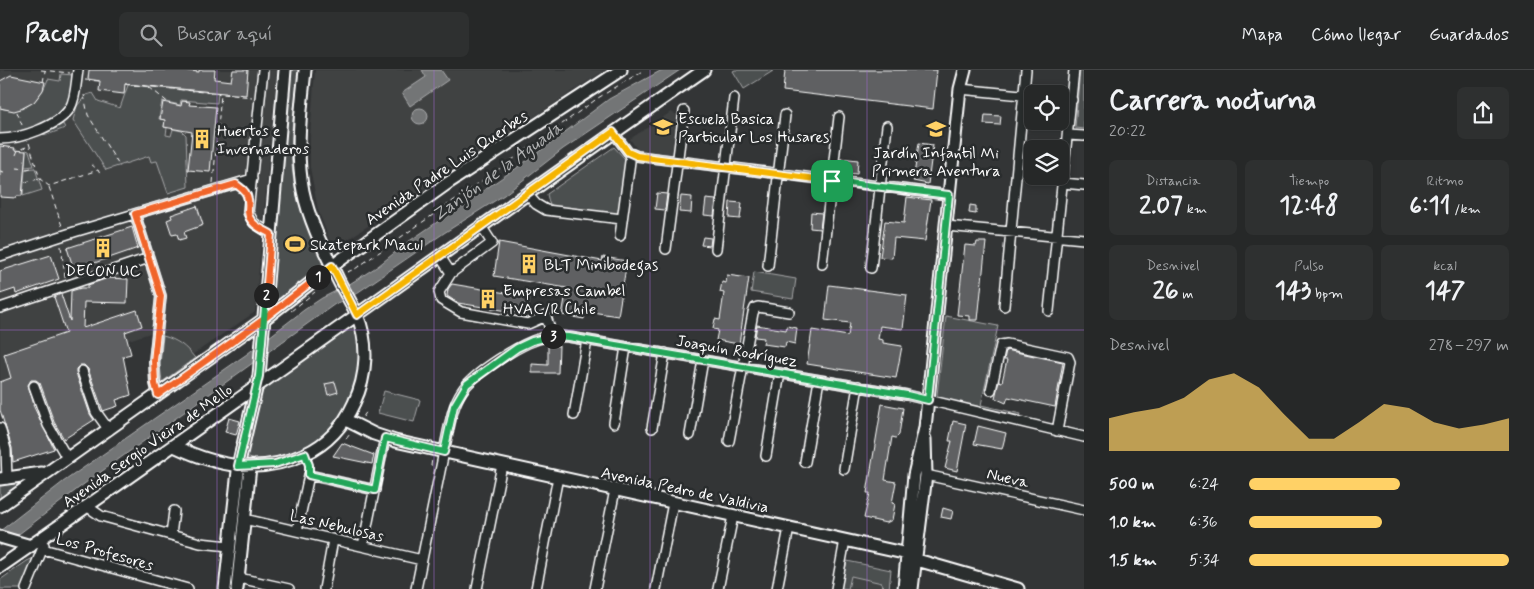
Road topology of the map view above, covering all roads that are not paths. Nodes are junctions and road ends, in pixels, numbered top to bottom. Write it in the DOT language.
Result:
graph roads {
  1 [pos="78,70"];
  2 [pos="263,70"];
  3 [pos="285,70"];
  4 [pos="305,70"];
  5 [pos="704,70"];
  6 [pos="957,70"];
  7 [pos="965,70"];
  8 [pos="1026,70"];
  9 [pos="1074,70"];
  10 [pos="617,71"];
  11 [pos="1027,85"];
  12 [pos="960,89"];
  13 [pos="1024,96"];
  14 [pos="734,98"];
  15 [pos="1069,100"];
  16 [pos="1072,100"];
  17 [pos="684,111"];
  18 [pos="785,115"];
  19 [pos="839,117"];
  20 [pos="887,126"];
  21 [pos="1024,128"];
  22 [pos="613,132"];
  23 [pos="1068,135"];
  24 [pos="1084,136"];
  25 [pos="0,139"];
  26 [pos="1067,140"];
  27 [pos="631,154"];
  28 [pos="677,162"];
  29 [pos="726,168"];
  30 [pos="778,175"];
  31 [pos="252,180"];
  32 [pos="832,181"];
  33 [pos="236,184"];
  34 [pos="1069,184"];
  35 [pos="1063,185"];
  36 [pos="1084,185"];
  37 [pos="880,187"];
  38 [pos="527,194"];
  39 [pos="949,195"];
  40 [pos="250,203"];
  41 [pos="135,214"];
  42 [pos="622,219"];
  43 [pos="481,226"];
  44 [pos="946,226"];
  45 [pos="1011,232"];
  46 [pos="271,234"];
  47 [pos="620,236"];
  48 [pos="1057,236"];
  49 [pos="1084,238"];
  50 [pos="666,249"];
  51 [pos="716,249"];
  52 [pos="0,256"];
  53 [pos="439,256"];
  54 [pos="149,258"];
  55 [pos="822,264"];
  56 [pos="768,266"];
  57 [pos="871,268"];
  58 [pos="335,273"];
  59 [pos="451,273"];
  60 [pos="1004,306"];
  61 [pos="0,308"];
  62 [pos="354,310"];
  63 [pos="1049,311"];
  64 [pos="789,312"];
  65 [pos="264,324"];
  66 [pos="552,336"];
  67 [pos="587,340"];
  68 [pos="626,347"];
  69 [pos="665,353"];
  70 [pos="703,360"];
  71 [pos="742,366"];
  72 [pos="82,372"];
  73 [pos="780,373"];
  74 [pos="819,380"];
  75 [pos="34,386"];
  76 [pos="858,386"];
  77 [pos="256,388"];
  78 [pos="991,390"];
  79 [pos="158,395"];
  80 [pos="928,400"];
  81 [pos="574,415"];
  82 [pos="346,420"];
  83 [pos="614,423"];
  84 [pos="0,428"];
  85 [pos="652,428"];
  86 [pos="925,428"];
  87 [pos="109,430"];
  88 [pos="1057,431"];
  89 [pos="690,435"];
  90 [pos="1084,437"];
  91 [pos="385,438"];
  92 [pos="729,441"];
  93 [pos="174,446"];
  94 [pos="444,452"];
  95 [pos="766,456"];
  96 [pos="67,458"];
  97 [pos="805,462"];
  98 [pos="502,465"];
  99 [pos="244,467"];
  100 [pos="844,469"];
  101 [pos="49,472"];
  102 [pos="926,475"];
  103 [pos="558,477"];
  104 [pos="4,479"];
  105 [pos="375,490"];
  106 [pos="615,490"];
  107 [pos="673,503"];
  108 [pos="0,506"];
  109 [pos="88,507"];
  110 [pos="1084,510"];
  111 [pos="174,511"];
  112 [pos="733,516"];
  113 [pos="244,519"];
  114 [pos="789,528"];
  115 [pos="297,532"];
  116 [pos="171,535"];
  117 [pos="46,536"];
  118 [pos="0,537"];
  119 [pos="333,540"];
  120 [pos="845,540"];
  121 [pos="31,546"];
  122 [pos="229,546"];
  123 [pos="363,546"];
  124 [pos="43,549"];
  125 [pos="912,557"];
  126 [pos="422,560"];
  127 [pos="0,567"];
  128 [pos="238,583"];
  129 [pos="26,589"];
  130 [pos="188,589"];
  131 [pos="225,589"];
  132 [pos="289,589"];
  133 [pos="324,589"];
  134 [pos="416,589"];
  135 [pos="477,589"];
  136 [pos="536,589"];
  137 [pos="596,589"];
  138 [pos="656,589"];
  139 [pos="718,589"];
  140 [pos="777,589"];
  141 [pos="836,589"];
  142 [pos="904,589"];
  143 [pos="912,589"];
  144 [pos="1018,589"];
  1 -- 25 [label="street"];
  2 -- 31 [label="street"];
  3 -- 46 [label="main road"];
  4 -- 58 [label="main road"];
  5 -- 22 [label="main road, Avenida Sergio Vieira de Mello"];
  6 -- 12 [label="main road"];
  7 -- 12 [label="main road"];
  8 -- 11 [label="street"];
  9 -- 16 [label="street"];
  10 -- 58 [label="main road, Avenida Padre Luis Querbes"];
  12 -- 13 [label="street"];
  12 -- 39 [label="main road"];
  14 -- 29 [label="street"];
  15 -- 16 [label="street"];
  16 -- 23 [label="street"];
  17 -- 28 [label="street"];
  18 -- 30 [label="street"];
  19 -- 32 [label="street"];
  20 -- 37 [label="street"];
  21 -- 45 [label="street"];
  22 -- 27 [label="street"];
  22 -- 38 [label="main road, Avenida Sergio Vieira de Mello"];
  23 -- 24 [label="street"];
  23 -- 26 [label="street"];
  27 -- 28 [label="street"];
  27 -- 42 [label="street"];
  28 -- 29 [label="street"];
  28 -- 50 [label="street"];
  29 -- 30 [label="street"];
  29 -- 51 [label="street"];
  30 -- 32 [label="street"];
  30 -- 56 [label="street"];
  31 -- 33 [label="street"];
  31 -- 40 [label="street"];
  32 -- 37 [label="street"];
  32 -- 55 [label="street"];
  33 -- 40 [label="street"];
  33 -- 41 [label="street"];
  34 -- 36 [label="street"];
  35 -- 48 [label="street"];
  37 -- 39 [label="street"];
  37 -- 57 [label="street"];
  38 -- 42 [label="street"];
  38 -- 43 [label="main road, Avenida Sergio Vieira de Mello"];
  39 -- 44 [label="main road"];
  40 -- 46 [label="street"];
  41 -- 52 [label="street"];
  41 -- 54 [label="street"];
  42 -- 47 [label="street"];
  43 -- 53 [label="main road, Avenida Sergio Vieira de Mello"];
  43 -- 59 [label="street"];
  44 -- 45 [label="street"];
  44 -- 80 [label="main road"];
  45 -- 48 [label="street"];
  45 -- 60 [label="street"];
  46 -- 65 [label="main road"];
  48 -- 49 [label="street"];
  48 -- 63 [label="street"];
  53 -- 59 [label="street"];
  53 -- 62 [label="main road, Avenida Sergio Vieira de Mello"];
  54 -- 61 [label="street"];
  54 -- 79 [label="street"];
  58 -- 62 [label="main road"];
  58 -- 65 [label="main road, Avenida Padre Luis Querbes"];
  59 -- 66 [label="street"];
  62 -- 77 [label="main road, Avenida Sergio Vieira de Mello"];
  62 -- 82 [label="main road"];
  64 -- 71 [label="street"];
  65 -- 77 [label="main road"];
  65 -- 79 [label="main road, Avenida Padre Luis Querbes"];
  66 -- 67 [label="street, Joaquín Rodríguez"];
  66 -- 94 [label="street, Joaquín Rodríguez"];
  67 -- 68 [label="street, Joaquín Rodríguez"];
  67 -- 81 [label="street"];
  68 -- 69 [label="street, Joaquín Rodríguez"];
  68 -- 83 [label="street"];
  69 -- 70 [label="street, Joaquín Rodríguez"];
  69 -- 85 [label="street"];
  70 -- 71 [label="street, Joaquín Rodríguez"];
  70 -- 89 [label="street"];
  71 -- 73 [label="street, Joaquín Rodríguez"];
  71 -- 92 [label="street"];
  72 -- 87 [label="street"];
  73 -- 74 [label="street, Joaquín Rodríguez"];
  73 -- 95 [label="street"];
  74 -- 76 [label="street, Joaquín Rodríguez"];
  74 -- 97 [label="street"];
  75 -- 96 [label="street"];
  76 -- 80 [label="street, Joaquín Rodríguez"];
  76 -- 100 [label="street"];
  77 -- 93 [label="main road, Avenida Sergio Vieira de Mello"];
  77 -- 99 [label="main road"];
  78 -- 88 [label="street"];
  79 -- 87 [label="main road, Avenida Padre Luis Querbes"];
  80 -- 86 [label="main road"];
  80 -- 88 [label="street, Joaquín Rodríguez"];
  82 -- 91 [label="main road, Avenida Pedro de Valdivia"];
  82 -- 99 [label="main road"];
  84 -- 104 [label="street"];
  86 -- 102 [label="main road"];
  86 -- 125 [label="main road"];
  87 -- 96 [label="main road, Avenida Padre Luis Querbes"];
  88 -- 90 [label="street, Joaquín Rodríguez"];
  91 -- 94 [label="main road, Avenida Pedro de Valdivia"];
  91 -- 105 [label="street"];
  93 -- 99 [label="main road"];
  93 -- 109 [label="main road, Avenida Sergio Vieira de Mello"];
  94 -- 98 [label="main road, Avenida Pedro de Valdivia"];
  94 -- 126 [label="street, Joaquín Rodríguez"];
  96 -- 101 [label="main road, Avenida Padre Luis Querbes"];
  98 -- 103 [label="main road, Avenida Pedro de Valdivia"];
  98 -- 135 [label="street"];
  99 -- 113 [label="main road"];
  99 -- 122 [label="main road"];
  101 -- 104 [label="main road"];
  101 -- 108 [label="main road, Avenida Padre Luis Querbes"];
  102 -- 110 [label="street, Nueva"];
  102 -- 125 [label="main road"];
  103 -- 106 [label="main road, Avenida Pedro de Valdivia"];
  103 -- 136 [label="street"];
  105 -- 115 [label="street"];
  105 -- 123 [label="street"];
  106 -- 107 [label="main road, Avenida Pedro de Valdivia"];
  106 -- 137 [label="street"];
  107 -- 112 [label="main road, Avenida Pedro de Valdivia"];
  107 -- 138 [label="street"];
  109 -- 116 [label="street"];
  109 -- 117 [label="main road, Avenida Sergio Vieira de Mello"];
  111 -- 116 [label="street"];
  112 -- 114 [label="main road, Avenida Pedro de Valdivia"];
  112 -- 139 [label="street"];
  113 -- 115 [label="street, Las Nebulosas"];
  113 -- 128 [label="main road"];
  114 -- 120 [label="main road, Avenida Pedro de Valdivia"];
  114 -- 140 [label="street"];
  115 -- 119 [label="street, Las Nebulosas"];
  116 -- 122 [label="street"];
  117 -- 121 [label="main road, Avenida Sergio Vieira de Mello"];
  117 -- 124 [label="street"];
  118 -- 121 [label="main road"];
  119 -- 123 [label="street, Las Nebulosas"];
  119 -- 133 [label="street"];
  120 -- 125 [label="main road, Avenida Pedro de Valdivia"];
  120 -- 141 [label="street"];
  121 -- 127 [label="main road, Avenida Sergio Vieira de Mello"];
  122 -- 131 [label="main road"];
  123 -- 126 [label="street, Las Nebulosas"];
  124 -- 129 [label="street"];
  124 -- 130 [label="street, Los Profesores"];
  125 -- 142 [label="main road"];
  125 -- 143 [label="main road"];
  125 -- 144 [label="main road, Avenida Pedro de Valdivia"];
  126 -- 134 [label="street, Joaquín Rodríguez"];
  128 -- 132 [label="street"];
}
